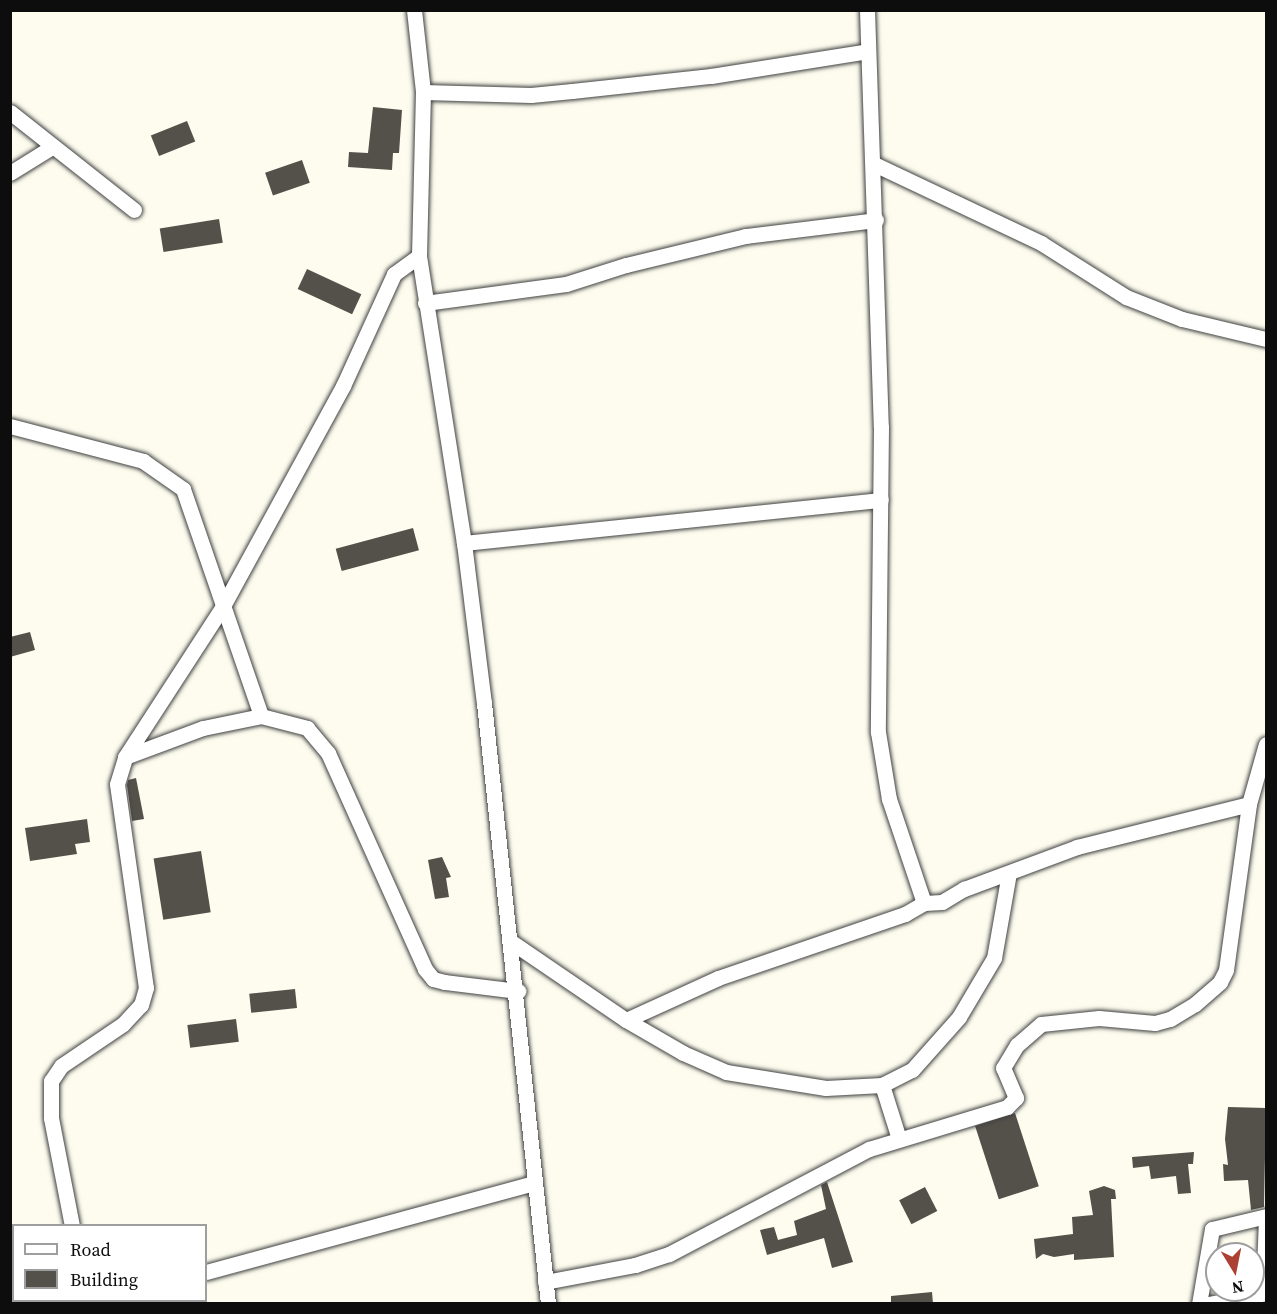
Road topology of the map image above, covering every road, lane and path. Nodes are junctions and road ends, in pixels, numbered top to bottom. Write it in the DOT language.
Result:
graph roads {
  1 [pos="414,10"];
  2 [pos="867,10"];
  3 [pos="868,51"];
  4 [pos="423,92"];
  5 [pos="10,112"];
  6 [pos="52,147"];
  7 [pos="874,164"];
  8 [pos="10,172"];
  9 [pos="134,210"];
  10 [pos="876,220"];
  11 [pos="419,255"];
  12 [pos="425,303"];
  13 [pos="1266,339"];
  14 [pos="10,426"];
  15 [pos="881,500"];
  16 [pos="464,543"];
  17 [pos="223,606"];
  18 [pos="261,716"];
  19 [pos="1266,744"];
  20 [pos="125,757"];
  21 [pos="1250,804"];
  22 [pos="1009,873"];
  23 [pos="924,903"];
  24 [pos="510,941"];
  25 [pos="518,991"];
  26 [pos="626,1020"];
  27 [pos="882,1085"];
  28 [pos="899,1139"];
  29 [pos="533,1183"];
  30 [pos="1266,1217"];
  31 [pos="72,1224"];
  32 [pos="207,1272"];
  33 [pos="545,1282"];
  34 [pos="1265,1293"];
  35 [pos="548,1304"];
  36 [pos="1199,1304"];
  1 -- 4 [label="street"];
  2 -- 3 [label="street"];
  3 -- 4 [label="street"];
  3 -- 7 [label="street"];
  4 -- 11 [label="street"];
  5 -- 6 [label="street"];
  6 -- 8 [label="street"];
  6 -- 9 [label="street"];
  7 -- 10 [label="street"];
  7 -- 13 [label="street"];
  10 -- 12 [label="street"];
  10 -- 15 [label="street"];
  11 -- 12 [label="street"];
  11 -- 17 [label="street"];
  12 -- 16 [label="street"];
  14 -- 17 [label="street"];
  15 -- 16 [label="street"];
  15 -- 23 [label="street"];
  16 -- 24 [label="street"];
  17 -- 18 [label="street"];
  17 -- 20 [label="street"];
  18 -- 20 [label="street"];
  18 -- 25 [label="street"];
  19 -- 21 [label="street"];
  20 -- 31 [label="street"];
  21 -- 22 [label="street"];
  21 -- 28 [label="street"];
  22 -- 23 [label="street"];
  22 -- 27 [label="street"];
  23 -- 26 [label="street"];
  24 -- 25 [label="street"];
  24 -- 26 [label="street"];
  25 -- 29 [label="street"];
  26 -- 27 [label="street"];
  27 -- 28 [label="street"];
  28 -- 33 [label="street"];
  29 -- 32 [label="street"];
  29 -- 33 [label="street"];
  30 -- 34 [label="street"];
  30 -- 36 [label="street"];
  33 -- 35 [label="street"];
}
